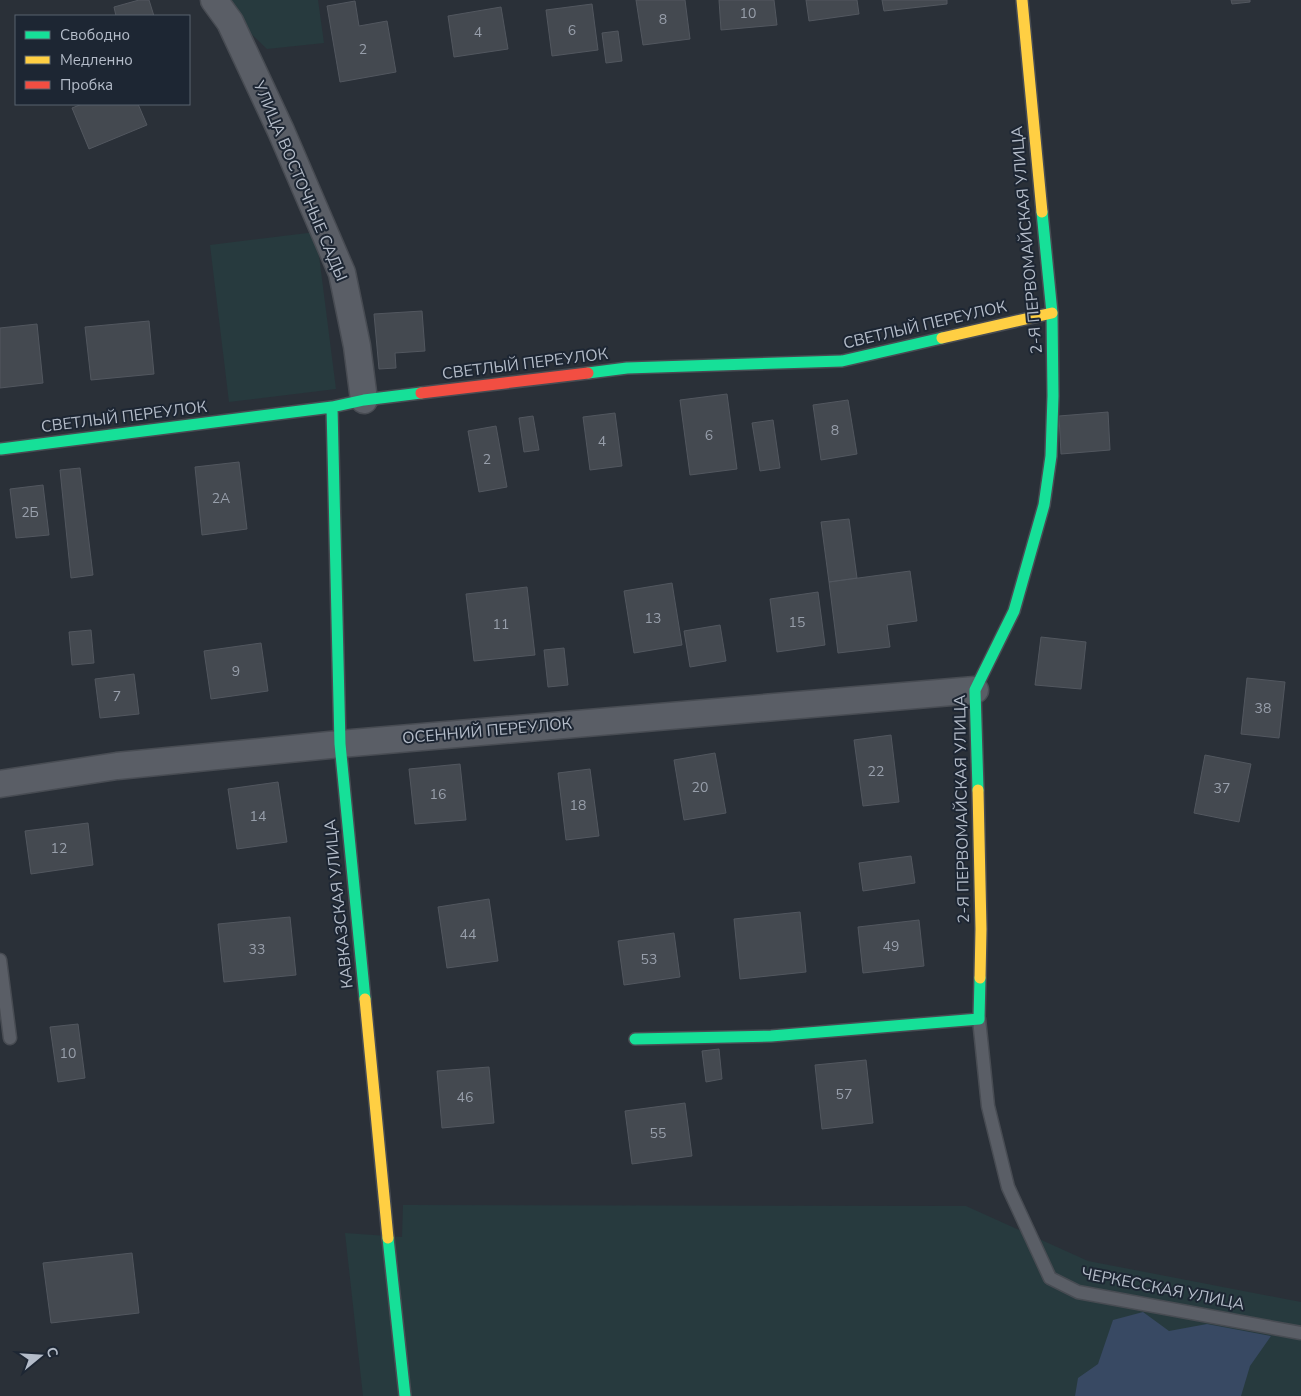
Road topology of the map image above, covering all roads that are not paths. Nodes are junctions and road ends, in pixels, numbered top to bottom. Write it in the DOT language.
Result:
graph roads {
  1 [pos="214,0"];
  2 [pos="1022,0"];
  3 [pos="1052,313"];
  4 [pos="364,400"];
  5 [pos="332,407"];
  6 [pos="0,449"];
  7 [pos="975,690"];
  8 [pos="340,744"];
  9 [pos="0,784"];
  10 [pos="0,960"];
  11 [pos="979,1019"];
  12 [pos="10,1038"];
  13 [pos="635,1039"];
  14 [pos="1301,1333"];
  15 [pos="405,1396"];
  1 -- 4 [label="street, УЛИЦА ВОСТОЧНЫЕ САДЫ"];
  2 -- 3 [label="street, 2-Я ПЕРВОМАЙСКАЯ УЛИЦА"];
  3 -- 4 [label="street, СВЕТЛЫЙ ПЕРЕУЛОК"];
  3 -- 7 [label="street, 2-Я ПЕРВОМАЙСКАЯ УЛИЦА"];
  4 -- 5 [label="street, СВЕТЛЫЙ ПЕРЕУЛОК"];
  5 -- 6 [label="street, СВЕТЛЫЙ ПЕРЕУЛОК"];
  5 -- 8 [label="street, КАВКАЗCКАЯ УЛИЦА"];
  7 -- 8 [label="street, ОСЕННИЙ ПЕРЕУЛОК"];
  7 -- 11 [label="street, 2-Я ПЕРВОМАЙСКАЯ УЛИЦА"];
  8 -- 9 [label="street, ОСЕННИЙ ПЕРЕУЛОК"];
  8 -- 15 [label="street, КАВКАЗCКАЯ УЛИЦА"];
  10 -- 12 [label="lane"];
  11 -- 13 [label="street"];
  11 -- 14 [label="lane, ЧЕРКЕССКАЯ УЛИЦА"];
}
